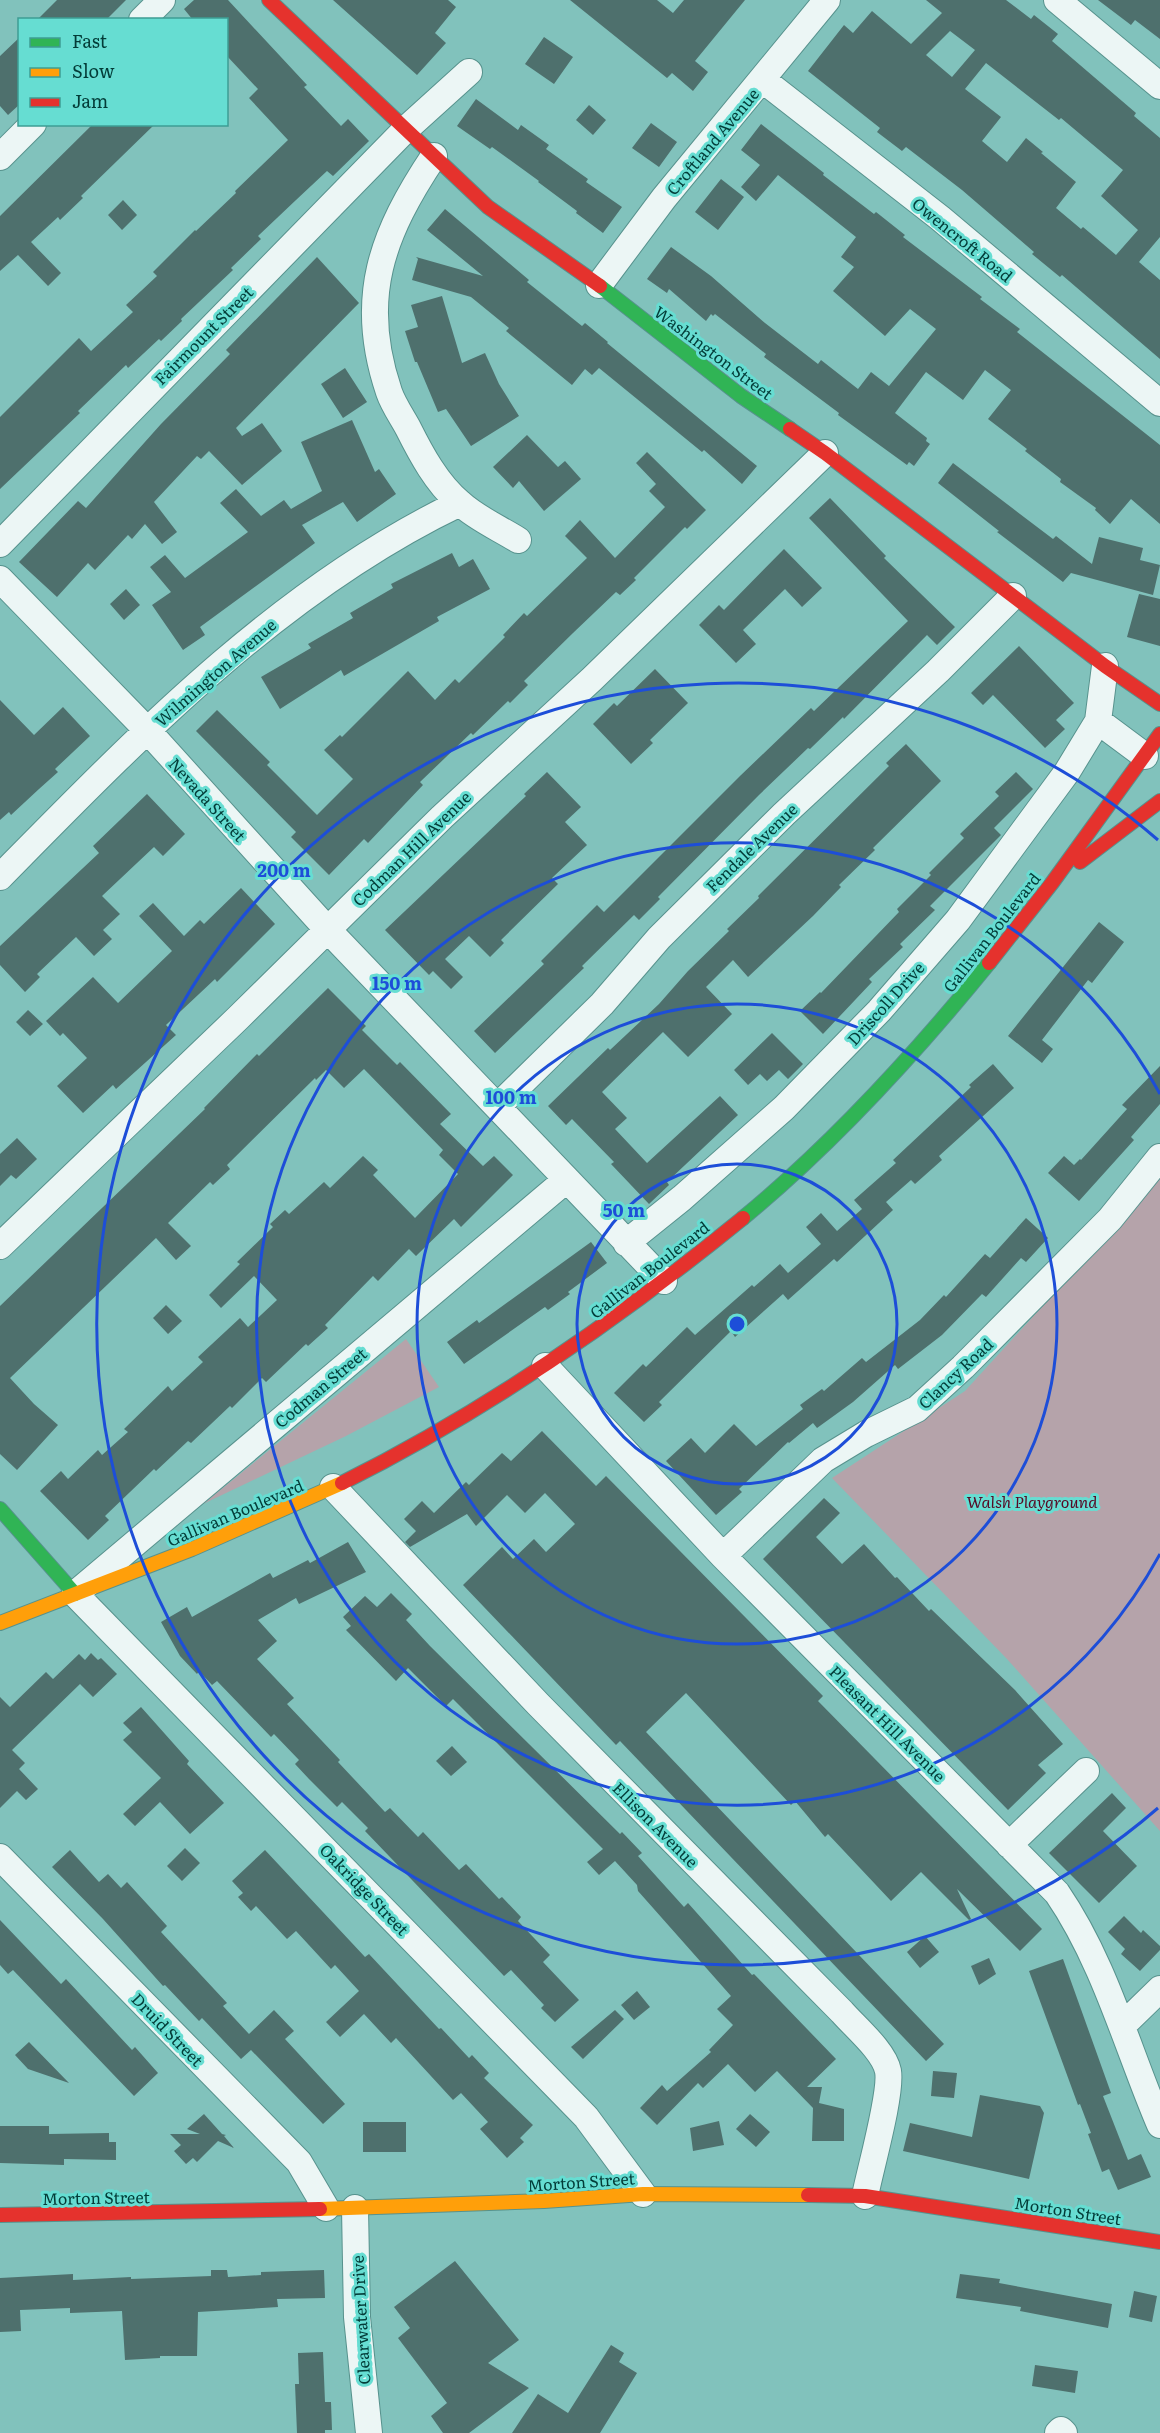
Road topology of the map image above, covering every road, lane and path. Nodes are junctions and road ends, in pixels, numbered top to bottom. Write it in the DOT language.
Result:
graph roads {
  1 [pos="162,0"];
  2 [pos="269,0"];
  3 [pos="827,0"];
  4 [pos="1057,0"];
  5 [pos="144,18"];
  6 [pos="469,72"];
  7 [pos="763,80"];
  8 [pos="1160,86"];
  9 [pos="31,126"];
  10 [pos="406,129"];
  11 [pos="434,156"];
  12 [pos="0,157"];
  13 [pos="599,285"];
  14 [pos="1160,403"];
  15 [pos="825,453"];
  16 [pos="460,503"];
  17 [pos="518,540"];
  18 [pos="0,544"];
  19 [pos="0,579"];
  20 [pos="1013,596"];
  21 [pos="1105,666"];
  22 [pos="1160,704"];
  23 [pos="1098,721"];
  24 [pos="147,730"];
  25 [pos="1160,734"];
  26 [pos="1145,756"];
  27 [pos="1160,801"];
  28 [pos="0,877"];
  29 [pos="1050,885"];
  30 [pos="327,929"];
  31 [pos="498,1106"];
  32 [pos="1160,1157"];
  33 [pos="566,1180"];
  34 [pos="626,1243"];
  35 [pos="0,1246"];
  36 [pos="664,1281"];
  37 [pos="545,1366"];
  38 [pos="333,1487"];
  39 [pos="0,1509"];
  40 [pos="723,1556"];
  41 [pos="75,1594"];
  42 [pos="0,1623"];
  43 [pos="1086,1771"];
  44 [pos="1009,1845"];
  45 [pos="0,1857"];
  46 [pos="1160,1989"];
  47 [pos="1122,2026"];
  48 [pos="1160,2125"];
  49 [pos="643,2194"];
  50 [pos="865,2196"];
  51 [pos="326,2208"];
  52 [pos="355,2208"];
  53 [pos="0,2215"];
  54 [pos="1160,2242"];
  55 [pos="369,2433"];
  1 -- 5 [label="street"];
  2 -- 10 [label="main road, Washington Street"];
  3 -- 7 [label="street, Croftland Avenue"];
  4 -- 8 [label="street"];
  6 -- 10 [label="street, Fairmount Street"];
  7 -- 13 [label="street, Croftland Avenue"];
  7 -- 14 [label="street, Owencroft Road"];
  9 -- 12 [label="street"];
  10 -- 11 [label="main road, Washington Street"];
  10 -- 18 [label="street, Fairmount Street"];
  11 -- 13 [label="main road, Washington Street"];
  11 -- 16 [label="street"];
  13 -- 15 [label="main road, Washington Street"];
  15 -- 20 [label="main road, Washington Street"];
  15 -- 30 [label="street, Codman Hill Avenue"];
  16 -- 17 [label="street"];
  16 -- 24 [label="street, Wilmington Avenue"];
  19 -- 24 [label="street, Nevada Street"];
  20 -- 21 [label="main road, Washington Street"];
  20 -- 31 [label="street, Fendale Avenue"];
  21 -- 22 [label="main road, Washington Street"];
  21 -- 23 [label="street, Driscoll Drive"];
  23 -- 26 [label="street"];
  23 -- 34 [label="street, Driscoll Drive"];
  24 -- 28 [label="street, Wilmington Avenue"];
  24 -- 30 [label="street, Nevada Street"];
  25 -- 26 [label="main road, Gallivan Boulevard"];
  26 -- 29 [label="main road, Gallivan Boulevard"];
  27 -- 29 [label="main road"];
  29 -- 36 [label="main road, Gallivan Boulevard"];
  30 -- 31 [label="street, Nevada Street"];
  30 -- 35 [label="street, Codman Hill Avenue"];
  31 -- 33 [label="street, Nevada Street"];
  32 -- 40 [label="street, Clancy Road"];
  33 -- 34 [label="street, Nevada Street"];
  33 -- 41 [label="street, Codman Street"];
  34 -- 36 [label="street, Nevada Street"];
  36 -- 37 [label="main road, Gallivan Boulevard"];
  37 -- 38 [label="main road, Gallivan Boulevard"];
  37 -- 40 [label="street, Pleasant Hill Avenue"];
  38 -- 41 [label="main road, Gallivan Boulevard"];
  38 -- 50 [label="street, Ellison Avenue"];
  39 -- 41 [label="main road"];
  40 -- 44 [label="street, Pleasant Hill Avenue"];
  41 -- 42 [label="main road, Gallivan Boulevard"];
  41 -- 49 [label="street, Oakridge Street"];
  43 -- 44 [label="street"];
  44 -- 47 [label="street, Pleasant Hill Avenue"];
  45 -- 51 [label="street, Druid Street"];
  46 -- 47 [label="street"];
  47 -- 48 [label="street, Pleasant Hill Avenue"];
  49 -- 50 [label="main road, Morton Street"];
  49 -- 52 [label="main road, Morton Street"];
  50 -- 54 [label="main road, Morton Street"];
  51 -- 52 [label="main road, Morton Street"];
  51 -- 53 [label="main road, Morton Street"];
  52 -- 55 [label="street, Clearwater Drive"];
}
